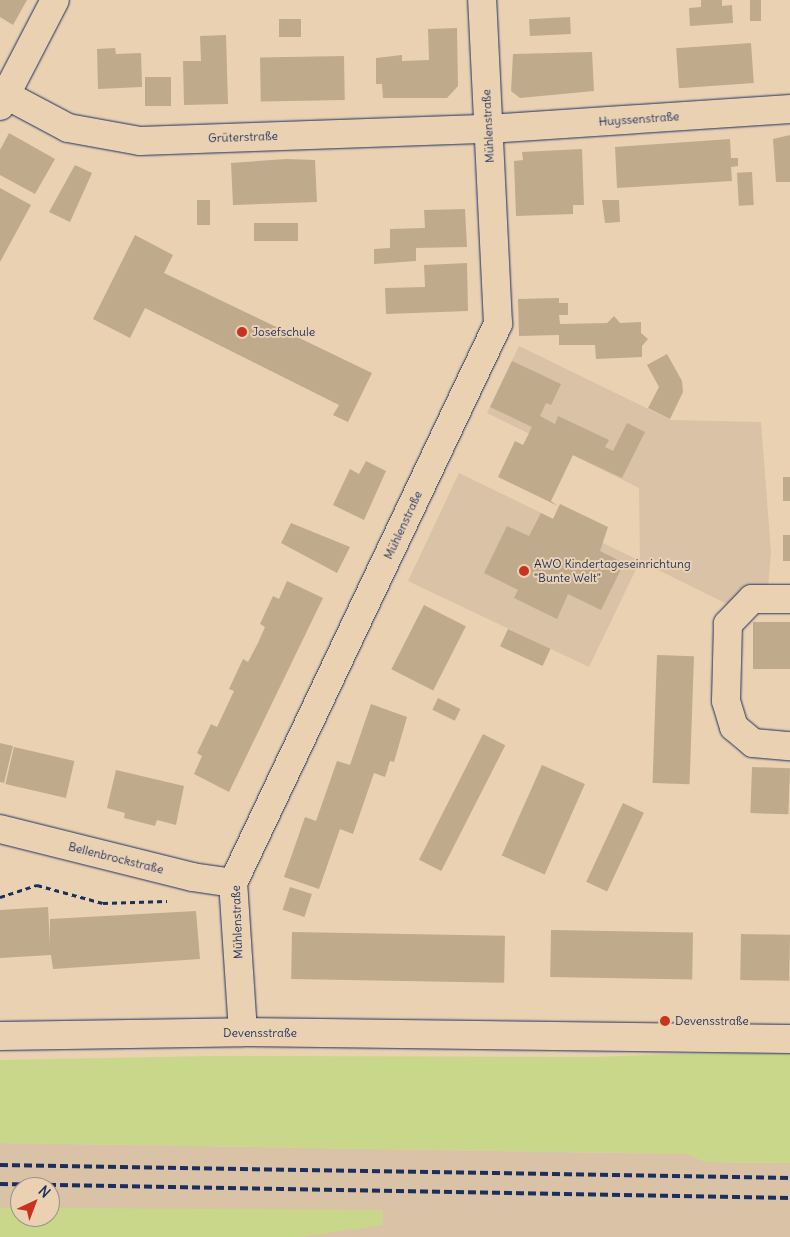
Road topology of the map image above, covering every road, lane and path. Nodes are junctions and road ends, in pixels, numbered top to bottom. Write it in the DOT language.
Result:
graph roads {
  1 [pos="55,0"];
  2 [pos="482,0"];
  3 [pos="3,101"];
  4 [pos="790,109"];
  5 [pos="488,128"];
  6 [pos="790,599"];
  7 [pos="790,746"];
  8 [pos="0,829"];
  9 [pos="192,877"];
  10 [pos="233,884"];
  11 [pos="0,897"];
  12 [pos="243,1032"];
  13 [pos="0,1036"];
  14 [pos="790,1039"];
  1 -- 3 [label="street"];
  2 -- 5 [label="street, Mühlenstraße"];
  3 -- 5 [label="street, Grüterstraße"];
  4 -- 5 [label="street, Huyssenstraße"];
  5 -- 10 [label="street, Mühlenstraße"];
  6 -- 7 [label="street"];
  8 -- 9 [label="street, Bellenbrockstraße"];
  9 -- 10 [label="street, Bellenbrockstraße"];
  9 -- 11 [label="path"];
  10 -- 12 [label="street, Mühlenstraße"];
  12 -- 13 [label="street, Devensstraße"];
  12 -- 14 [label="street, Devensstraße"];
}
